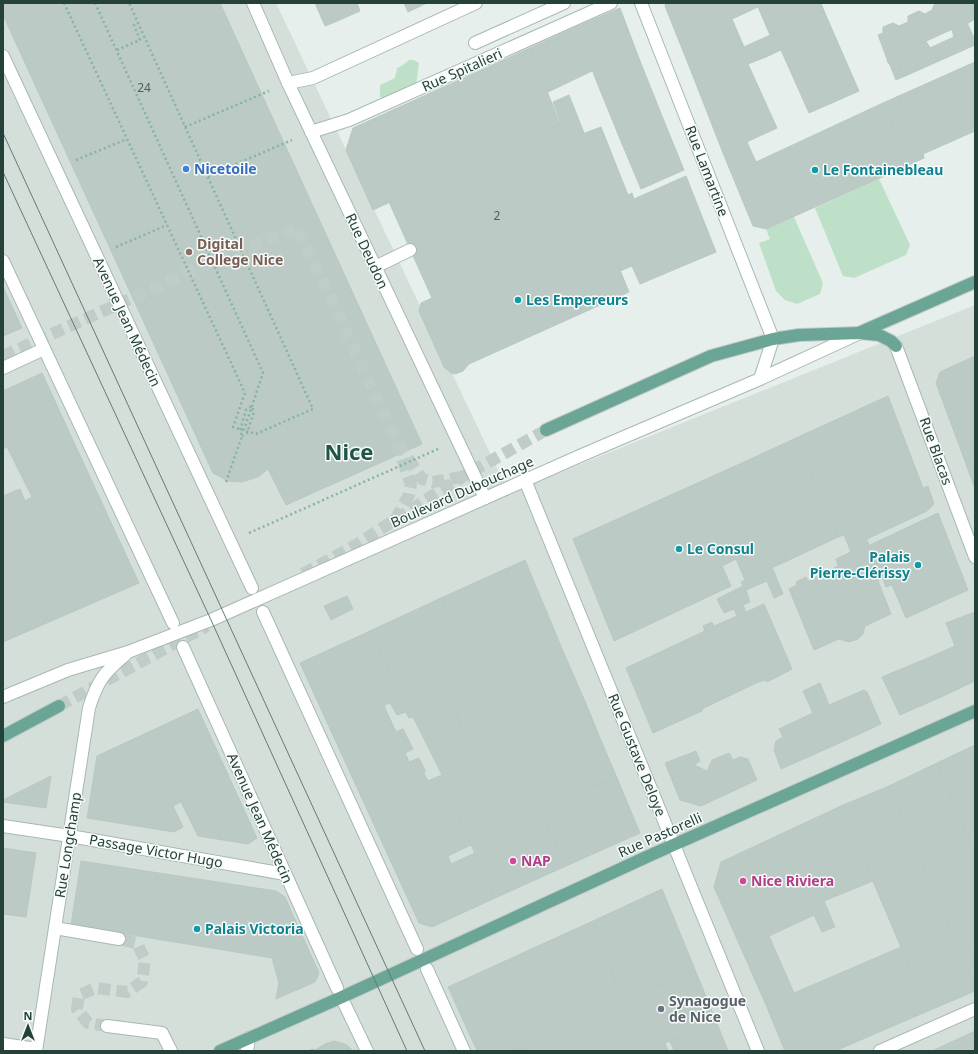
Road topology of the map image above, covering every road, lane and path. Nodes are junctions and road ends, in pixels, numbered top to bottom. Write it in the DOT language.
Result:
graph roads {
  1 [pos="64,3"];
  2 [pos="96,3"];
  3 [pos="129,3"];
  4 [pos="253,3"];
  5 [pos="476,3"];
  6 [pos="564,3"];
  7 [pos="611,3"];
  8 [pos="641,3"];
  9 [pos="138,23"];
  10 [pos="475,43"];
  11 [pos="117,50"];
  12 [pos="3,56"];
  13 [pos="288,83"];
  14 [pos="185,126"];
  15 [pos="311,132"];
  16 [pos="127,139"];
  17 [pos="55,168"];
  18 [pos="208,176"];
  19 [pos="167,225"];
  20 [pos="410,250"];
  21 [pos="96,255"];
  22 [pos="3,260"];
  23 [pos="375,267"];
  24 [pos="975,282"];
  25 [pos="860,333"];
  26 [pos="773,339"];
  27 [pos="896,346"];
  28 [pos="44,349"];
  29 [pos="3,368"];
  30 [pos="760,379"];
  31 [pos="252,406"];
  32 [pos="244,430"];
  33 [pos="546,430"];
  34 [pos="242,436"];
  35 [pos="458,441"];
  36 [pos="227,480"];
  37 [pos="525,480"];
  38 [pos="485,498"];
  39 [pos="230,541"];
  40 [pos="975,557"];
  41 [pos="252,588"];
  42 [pos="263,612"];
  43 [pos="175,628"];
  44 [pos="183,647"];
  45 [pos="128,652"];
  46 [pos="3,697"];
  47 [pos="59,706"];
  48 [pos="975,711"];
  49 [pos="3,736"];
  50 [pos="3,826"];
  51 [pos="70,836"];
  52 [pos="673,845"];
  53 [pos="285,874"];
  54 [pos="55,928"];
  55 [pos="119,939"];
  56 [pos="417,949"];
  57 [pos="427,969"];
  58 [pos="337,988"];
  59 [pos="345,1005"];
  60 [pos="975,1009"];
  61 [pos="107,1026"];
  62 [pos="249,1038"];
  63 [pos="3,1044"];
  64 [pos="36,1050"];
  65 [pos="171,1051"];
  66 [pos="220,1051"];
  67 [pos="247,1051"];
  68 [pos="367,1051"];
  69 [pos="464,1051"];
  70 [pos="758,1051"];
  71 [pos="880,1051"];
  1 -- 16 [label="path, bridge"];
  2 -- 11 [label="path"];
  3 -- 9 [label="path, bridge"];
  4 -- 13 [label="street, Rue Deudon"];
  5 -- 13 [label="street"];
  6 -- 10 [label="street"];
  7 -- 15 [label="street, Rue Spitalieri"];
  8 -- 26 [label="street, Rue Lamartine"];
  9 -- 11 [label="path, bridge"];
  9 -- 14 [label="path, bridge"];
  11 -- 31 [label="path"];
  12 -- 17 [label="street, Avenue Jean Médecin"];
  13 -- 14 [label="path"];
  13 -- 15 [label="street, Rue Deudon"];
  14 -- 18 [label="path, bridge"];
  15 -- 18 [label="path"];
  15 -- 23 [label="street, Rue Deudon"];
  16 -- 17 [label="path"];
  16 -- 19 [label="path, bridge"];
  17 -- 21 [label="street, Avenue Jean Médecin"];
  18 -- 32 [label="path, bridge"];
  19 -- 21 [label="path"];
  19 -- 32 [label="path, bridge"];
  20 -- 23 [label="street"];
  21 -- 39 [label="street, Avenue Jean Médecin"];
  22 -- 28 [label="street"];
  23 -- 35 [label="street, Rue Deudon"];
  24 -- 25 [label="main road, Boulevard Dubouchage"];
  25 -- 26 [label="main road, Boulevard Dubouchage"];
  25 -- 27 [label="main road, Boulevard Dubouchage"];
  25 -- 30 [label="street, Boulevard Dubouchage"];
  26 -- 30 [label="street"];
  26 -- 33 [label="main road, Boulevard Dubouchage"];
  27 -- 40 [label="street, Rue Blacas"];
  28 -- 29 [label="street"];
  28 -- 43 [label="street"];
  30 -- 37 [label="street, Boulevard Dubouchage"];
  31 -- 32 [label="path"];
  31 -- 34 [label="path"];
  31 -- 34 [label="path"];
  34 -- 36 [label="path"];
  35 -- 38 [label="street, Rue Deudon"];
  35 -- 39 [label="path"];
  37 -- 38 [label="street, Boulevard Dubouchage"];
  37 -- 52 [label="street, Rue Gustave Deloye"];
  38 -- 43 [label="street, Boulevard Dubouchage"];
  39 -- 41 [label="street, Avenue Jean Médecin"];
  42 -- 56 [label="street"];
  43 -- 45 [label="street, Boulevard Dubouchage"];
  44 -- 53 [label="street, Avenue Jean Médecin"];
  45 -- 46 [label="street, Boulevard Dubouchage"];
  45 -- 51 [label="street, Rue Longchamp"];
  47 -- 49 [label="main road"];
  48 -- 52 [label="main road, Rue Pastorelli"];
  50 -- 51 [label="street, Passage Victor Hugo"];
  51 -- 53 [label="street, Passage Victor Hugo"];
  51 -- 54 [label="street, Rue Longchamp"];
  52 -- 62 [label="main road, Rue Pastorelli"];
  52 -- 70 [label="street, Rue Gustave Deloye"];
  53 -- 58 [label="street, Avenue Jean Médecin"];
  54 -- 55 [label="street"];
  54 -- 64 [label="street, Rue Longchamp"];
  57 -- 69 [label="street"];
  59 -- 68 [label="street"];
  60 -- 71 [label="street"];
  61 -- 65 [label="street"];
  62 -- 66 [label="main road, Rue Pastorelli"];
  62 -- 67 [label="street"];
  63 -- 64 [label="street"];
}
